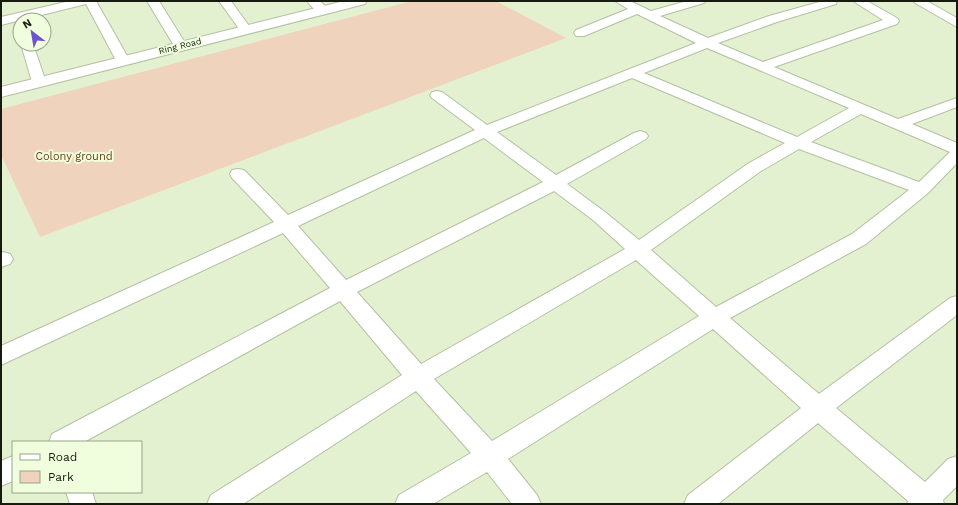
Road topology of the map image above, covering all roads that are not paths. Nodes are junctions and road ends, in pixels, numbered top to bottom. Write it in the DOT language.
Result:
graph roads {
  1 [pos="85,1"];
  2 [pos="90,1"];
  3 [pos="153,1"];
  4 [pos="225,1"];
  5 [pos="360,1"];
  6 [pos="621,1"];
  7 [pos="700,1"];
  8 [pos="859,1"];
  9 [pos="919,1"];
  10 [pos="832,2"];
  11 [pos="318,6"];
  12 [pos="957,11"];
  13 [pos="29,12"];
  14 [pos="644,12"];
  15 [pos="937,12"];
  16 [pos="12,17"];
  17 [pos="1,21"];
  18 [pos="957,23"];
  19 [pos="246,30"];
  20 [pos="580,33"];
  21 [pos="707,43"];
  22 [pos="181,46"];
  23 [pos="30,52"];
  24 [pos="123,61"];
  25 [pos="763,66"];
  26 [pos="633,73"];
  27 [pos="39,82"];
  28 [pos="1,92"];
  29 [pos="437,95"];
  30 [pos="957,102"];
  31 [pos="860,108"];
  32 [pos="898,124"];
  33 [pos="486,131"];
  34 [pos="640,136"];
  35 [pos="798,143"];
  36 [pos="957,149"];
  37 [pos="957,154"];
  38 [pos="238,174"];
  39 [pos="555,183"];
  40 [pos="922,189"];
  41 [pos="286,224"];
  42 [pos="638,250"];
  43 [pos="343,290"];
  44 [pos="957,304"];
  45 [pos="715,317"];
  46 [pos="1,356"];
  47 [pos="418,377"];
  48 [pos="819,408"];
  49 [pos="64,441"];
  50 [pos="490,456"];
  51 [pos="12,468"];
  52 [pos="957,468"];
  53 [pos="1,474"];
  54 [pos="79,493"];
  55 [pos="926,502"];
  56 [pos="83,504"];
  57 [pos="220,504"];
  58 [pos="408,504"];
  59 [pos="528,504"];
  60 [pos="697,504"];
  1 -- 13 [label="street"];
  2 -- 24 [label="street"];
  3 -- 22 [label="street"];
  4 -- 19 [label="street"];
  5 -- 11 [label="highway, Ring Road"];
  6 -- 14 [label="street"];
  7 -- 14 [label="street"];
  8 -- 25 [label="street"];
  9 -- 15 [label="street"];
  10 -- 21 [label="street"];
  11 -- 19 [label="highway, Ring Road"];
  12 -- 15 [label="street"];
  14 -- 20 [label="street"];
  14 -- 21 [label="street"];
  15 -- 18 [label="street"];
  16 -- 17 [label="street"];
  19 -- 22 [label="highway, Ring Road"];
  21 -- 25 [label="street"];
  21 -- 26 [label="street"];
  22 -- 24 [label="highway, Ring Road"];
  23 -- 27 [label="street"];
  24 -- 27 [label="highway, Ring Road"];
  25 -- 31 [label="street"];
  26 -- 33 [label="street"];
  26 -- 35 [label="street"];
  27 -- 28 [label="highway, Ring Road"];
  29 -- 33 [label="street"];
  30 -- 32 [label="street"];
  31 -- 32 [label="street"];
  31 -- 35 [label="street"];
  32 -- 36 [label="street"];
  33 -- 39 [label="street"];
  33 -- 41 [label="street"];
  34 -- 39 [label="street"];
  35 -- 40 [label="street"];
  35 -- 42 [label="street"];
  37 -- 40 [label="street"];
  38 -- 41 [label="street"];
  39 -- 42 [label="street"];
  39 -- 43 [label="street"];
  40 -- 45 [label="street"];
  41 -- 43 [label="street"];
  41 -- 46 [label="street"];
  42 -- 45 [label="street"];
  42 -- 47 [label="street"];
  43 -- 47 [label="street"];
  43 -- 49 [label="street"];
  44 -- 48 [label="street"];
  45 -- 48 [label="street"];
  45 -- 50 [label="street"];
  47 -- 50 [label="street"];
  47 -- 57 [label="street"];
  48 -- 55 [label="street"];
  48 -- 60 [label="street"];
  50 -- 58 [label="street"];
  50 -- 59 [label="street"];
  51 -- 53 [label="street"];
  52 -- 55 [label="street"];
  54 -- 56 [label="street"];
}
